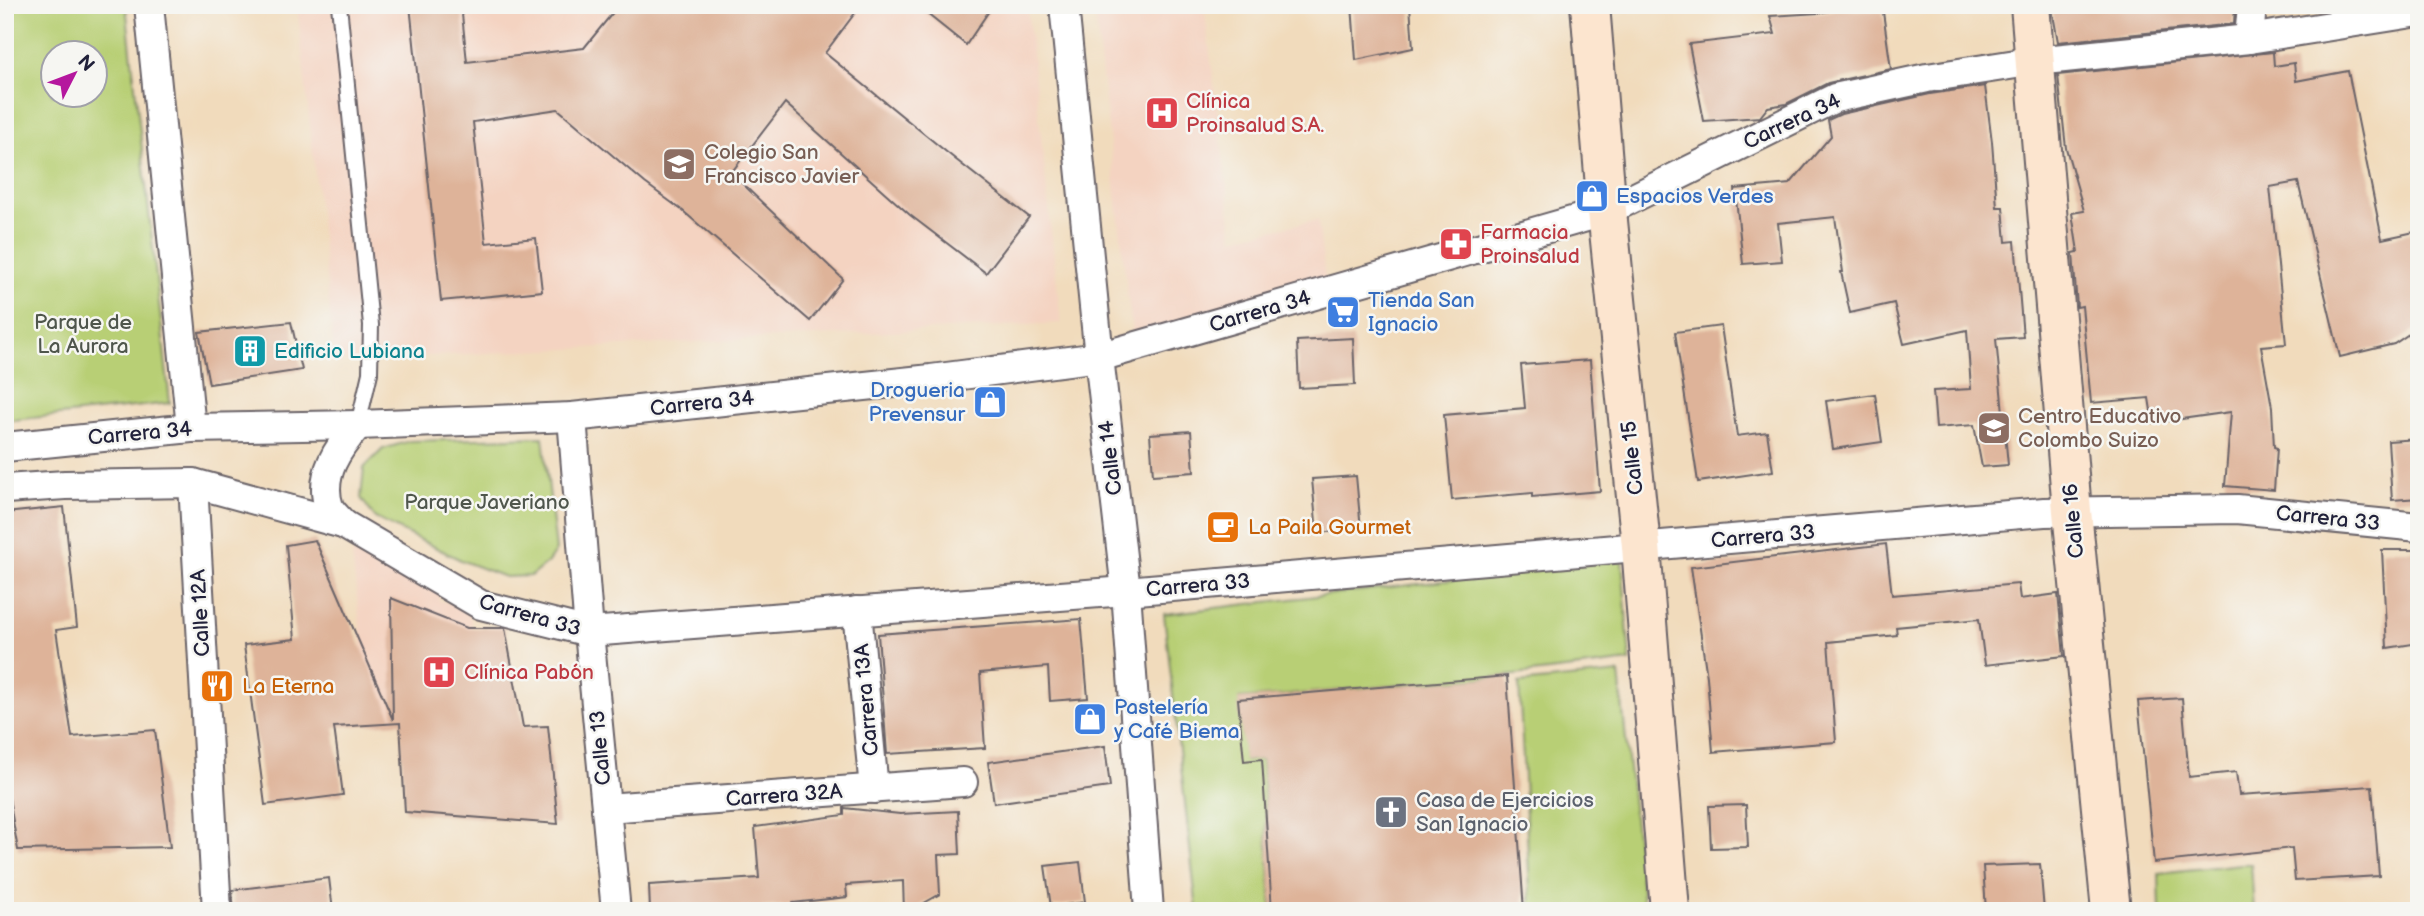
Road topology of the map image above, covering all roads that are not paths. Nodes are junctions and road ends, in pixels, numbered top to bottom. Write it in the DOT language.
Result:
graph roads {
  1 [pos="149,5"];
  2 [pos="340,5"];
  3 [pos="1064,5"];
  4 [pos="1590,5"];
  5 [pos="2030,5"];
  6 [pos="2252,5"];
  7 [pos="2419,12"];
  8 [pos="2249,39"];
  9 [pos="2035,61"];
  10 [pos="1607,211"];
  11 [pos="1099,357"];
  12 [pos="572,417"];
  13 [pos="358,425"];
  14 [pos="191,428"];
  15 [pos="5,447"];
  16 [pos="193,483"];
  17 [pos="5,489"];
  18 [pos="2072,511"];
  19 [pos="344,524"];
  20 [pos="2419,527"];
  21 [pos="1641,547"];
  22 [pos="1126,591"];
  23 [pos="857,611"];
  24 [pos="589,632"];
  25 [pos="963,782"];
  26 [pos="874,789"];
  27 [pos="606,808"];
  28 [pos="217,911"];
  29 [pos="616,911"];
  30 [pos="1149,911"];
  31 [pos="1670,911"];
  32 [pos="2111,911"];
  1 -- 14 [label="street"];
  2 -- 13 [label="lane"];
  3 -- 11 [label="street, Calle 14"];
  4 -- 10 [label="street, Calle 15"];
  5 -- 9 [label="street, Calle 16"];
  6 -- 8 [label="street"];
  7 -- 8 [label="street, Carrera 34"];
  8 -- 9 [label="street, Carrera 34"];
  9 -- 10 [label="street, Carrera 34"];
  9 -- 18 [label="street, Calle 16"];
  10 -- 11 [label="street, Carrera 34"];
  10 -- 21 [label="street, Calle 15"];
  11 -- 12 [label="street, Carrera 34"];
  11 -- 22 [label="street, Calle 14"];
  12 -- 13 [label="street, Carrera 34"];
  12 -- 24 [label="street, Calle 13"];
  13 -- 14 [label="street, Carrera 34"];
  13 -- 19 [label="street"];
  14 -- 15 [label="street, Carrera 34"];
  16 -- 17 [label="street, Carrera 33"];
  16 -- 19 [label="street, Carrera 33"];
  16 -- 28 [label="street, Calle 12A"];
  18 -- 20 [label="street, Carrera 33"];
  18 -- 21 [label="street, Carrera 33"];
  18 -- 32 [label="street, Calle 16"];
  19 -- 24 [label="street, Carrera 33"];
  21 -- 22 [label="street, Carrera 33"];
  21 -- 31 [label="street, Calle 15"];
  22 -- 23 [label="street, Carrera 33"];
  22 -- 30 [label="street, Calle 14"];
  23 -- 24 [label="street, Carrera 33"];
  23 -- 26 [label="street, Carrera 13A"];
  24 -- 27 [label="street, Calle 13"];
  25 -- 26 [label="street, Carrera 32A"];
  26 -- 27 [label="street, Carrera 32A"];
  27 -- 29 [label="street, Calle 13"];
}
